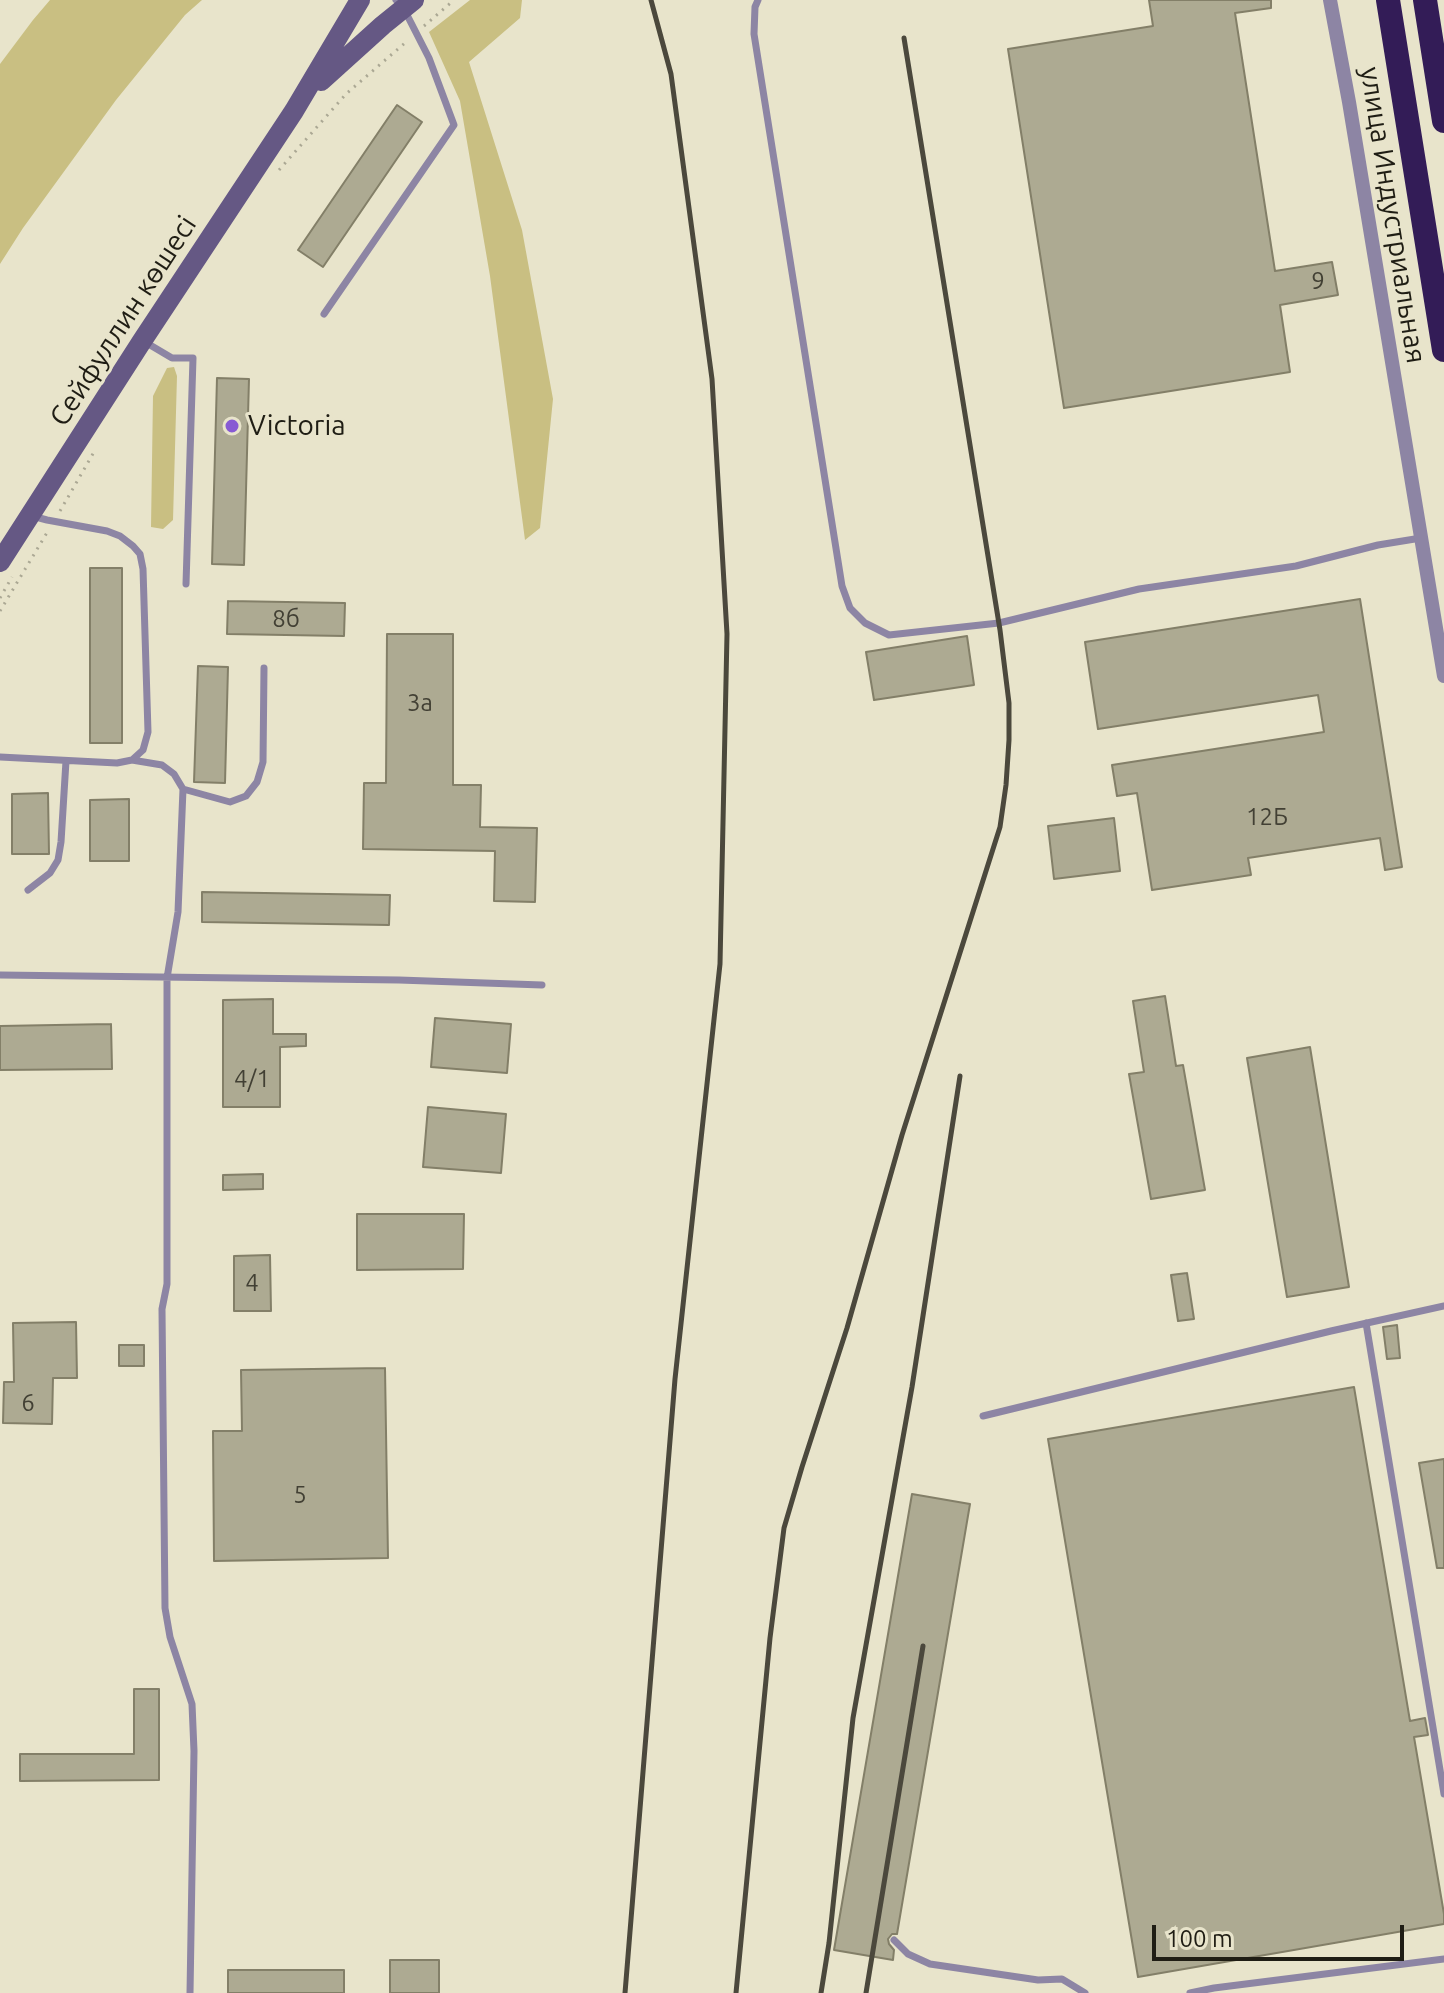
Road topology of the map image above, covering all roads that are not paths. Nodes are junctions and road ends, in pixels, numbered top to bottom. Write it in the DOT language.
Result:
graph roads {
  1 [pos="360,0"];
  2 [pos="758,0"];
  3 [pos="1330,0"];
  4 [pos="1388,0"];
  5 [pos="1425,0"];
  6 [pos="405,3"];
  7 [pos="1440,58"];
  8 [pos="294,111"];
  9 [pos="1444,121"];
  10 [pos="324,314"];
  11 [pos="142,341"];
  12 [pos="1444,350"];
  13 [pos="30,515"];
  14 [pos="1421,538"];
  15 [pos="0,562"];
  16 [pos="186,584"];
  17 [pos="264,668"];
  18 [pos="1444,676"];
  19 [pos="0,757"];
  20 [pos="132,760"];
  21 [pos="66,761"];
  22 [pos="183,789"];
  23 [pos="28,890"];
  24 [pos="0,975"];
  25 [pos="167,978"];
  26 [pos="542,985"];
  27 [pos="1444,1306"];
  28 [pos="1366,1323"];
  29 [pos="983,1416"];
  30 [pos="1444,1794"];
  31 [pos="894,1940"];
  32 [pos="1444,1959"];
  33 [pos="190,1993"];
  34 [pos="1085,1993"];
  35 [pos="1190,1993"];
  1 -- 8 [label="main road"];
  2 -- 14 [label="lane"];
  3 -- 14 [label="street, улица Индустриальная"];
  4 -- 12 [label="highway"];
  5 -- 7 [label="highway"];
  6 -- 8 [label="main road"];
  6 -- 10 [label="lane"];
  7 -- 9 [label="highway"];
  8 -- 11 [label="main road, Сейфуллин көшесі"];
  11 -- 13 [label="main road, Сейфуллин көшесі"];
  11 -- 16 [label="lane"];
  13 -- 15 [label="main road, Сейфуллин көшесі"];
  13 -- 20 [label="lane"];
  14 -- 18 [label="street, улица Индустриальная"];
  17 -- 22 [label="lane"];
  19 -- 21 [label="lane"];
  20 -- 21 [label="lane"];
  20 -- 22 [label="lane"];
  21 -- 23 [label="lane"];
  22 -- 25 [label="lane"];
  24 -- 25 [label="lane"];
  25 -- 26 [label="lane"];
  25 -- 33 [label="lane"];
  27 -- 28 [label="lane"];
  28 -- 29 [label="lane"];
  28 -- 30 [label="lane"];
  31 -- 34 [label="lane"];
  32 -- 35 [label="lane"];
}
